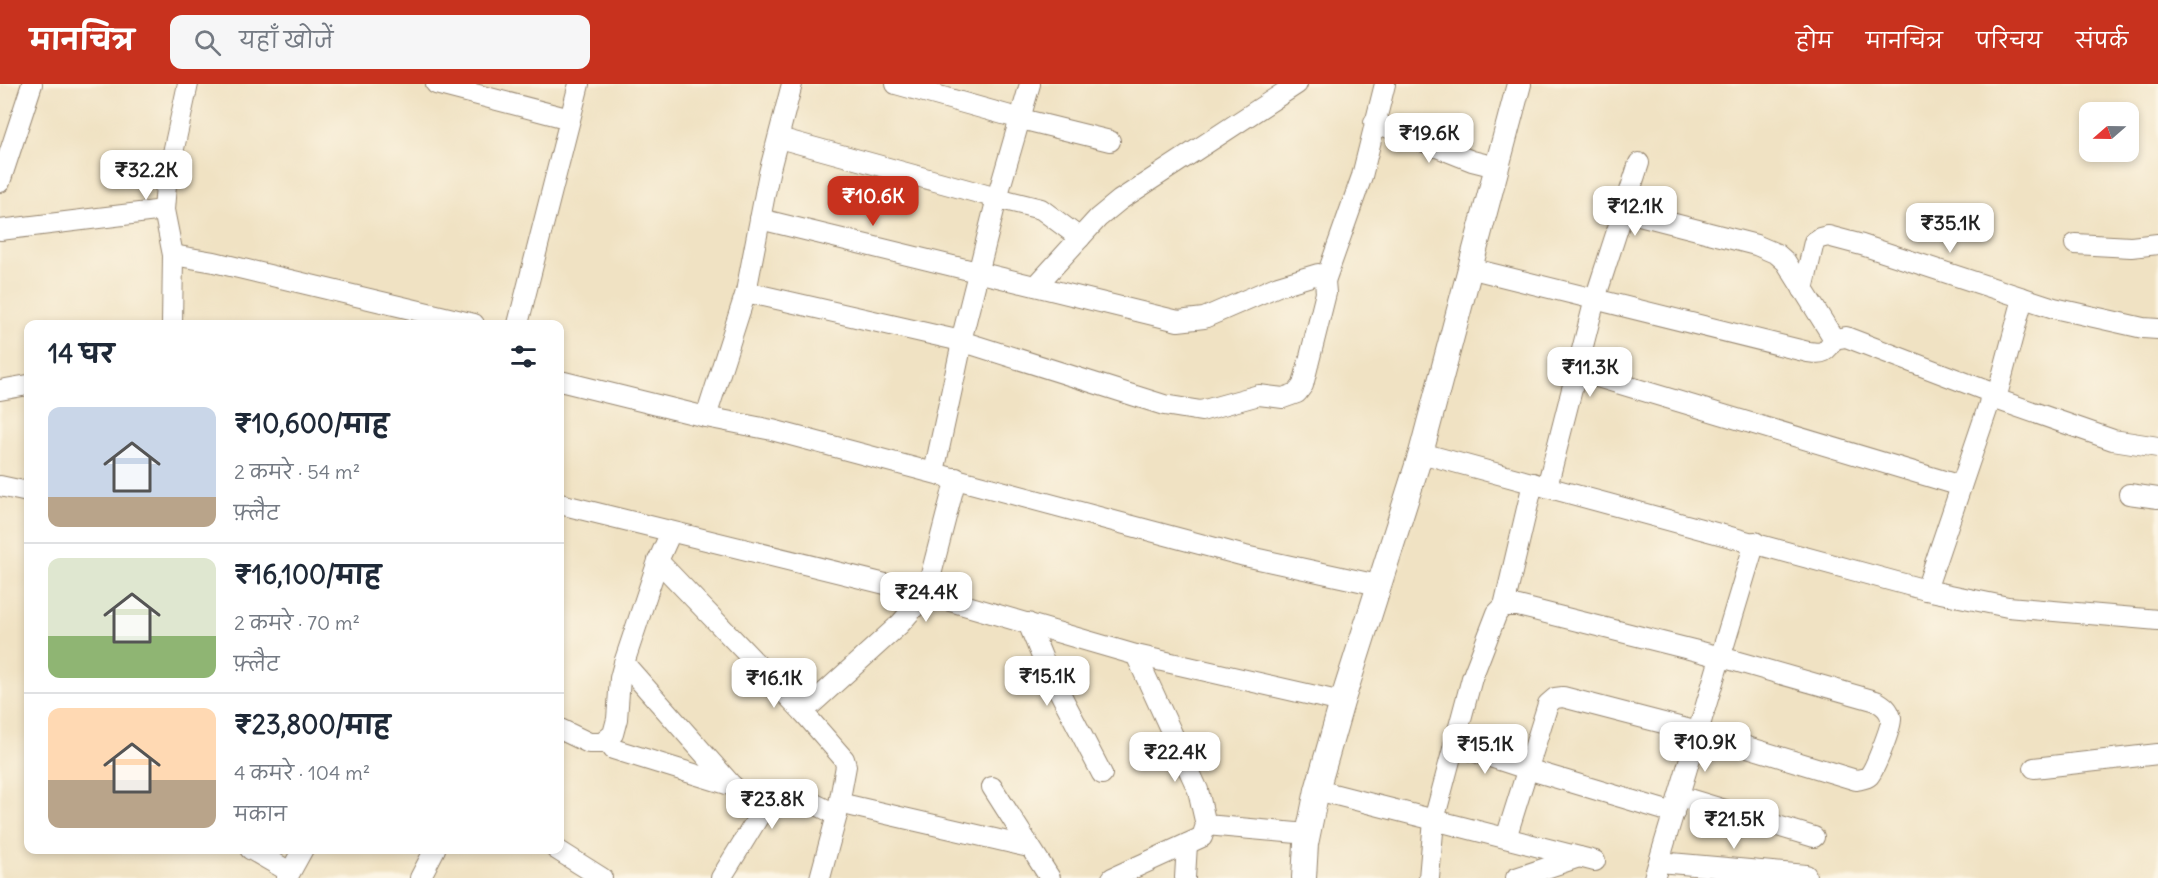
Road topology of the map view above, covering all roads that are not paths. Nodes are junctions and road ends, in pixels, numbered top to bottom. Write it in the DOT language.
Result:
graph roads {
  1 [pos="32,84"];
  2 [pos="188,84"];
  3 [pos="440,84"];
  4 [pos="579,84"];
  5 [pos="792,84"];
  6 [pos="896,84"];
  7 [pos="1030,84"];
  8 [pos="1297,84"];
  9 [pos="1385,84"];
  10 [pos="1519,84"];
  11 [pos="570,119"];
  12 [pos="1021,119"];
  13 [pos="1374,122"];
  14 [pos="779,138"];
  15 [pos="1110,141"];
  16 [pos="1639,163"];
  17 [pos="1496,167"];
  18 [pos="0,183"];
  19 [pos="997,198"];
  20 [pos="164,210"];
  21 [pos="1624,211"];
  22 [pos="760,219"];
  23 [pos="0,230"];
  24 [pos="1080,238"];
  25 [pos="2075,244"];
  26 [pos="2158,244"];
  27 [pos="173,255"];
  28 [pos="1469,268"];
  29 [pos="978,272"];
  30 [pos="1325,281"];
  31 [pos="1036,286"];
  32 [pos="1803,290"];
  33 [pos="746,292"];
  34 [pos="2023,298"];
  35 [pos="1595,299"];
  36 [pos="172,320"];
  37 [pos="457,320"];
  38 [pos="519,320"];
  39 [pos="2158,329"];
  40 [pos="1834,339"];
  41 [pos="961,341"];
  42 [pos="1577,371"];
  43 [pos="564,382"];
  44 [pos="24,386"];
  45 [pos="0,390"];
  46 [pos="1993,398"];
  47 [pos="706,417"];
  48 [pos="2158,447"];
  49 [pos="1421,453"];
  50 [pos="934,472"];
  51 [pos="956,478"];
  52 [pos="1540,485"];
  53 [pos="0,486"];
  54 [pos="1961,486"];
  55 [pos="24,491"];
  56 [pos="2129,494"];
  57 [pos="2158,498"];
  58 [pos="564,505"];
  59 [pos="671,532"];
  60 [pos="1755,542"];
  61 [pos="658,561"];
  62 [pos="1378,585"];
  63 [pos="1926,590"];
  64 [pos="926,594"];
  65 [pos="1504,606"];
  66 [pos="2158,620"];
  67 [pos="1028,623"];
  68 [pos="1136,655"];
  69 [pos="1721,657"];
  70 [pos="624,663"];
  71 [pos="1342,702"];
  72 [pos="803,712"];
  73 [pos="564,731"];
  74 [pos="1698,732"];
  75 [pos="1454,745"];
  76 [pos="613,749"];
  77 [pos="2158,754"];
  78 [pos="2034,768"];
  79 [pos="1527,769"];
  80 [pos="1102,774"];
  81 [pos="733,786"];
  82 [pos="992,787"];
  83 [pos="1317,790"];
  84 [pos="1676,804"];
  85 [pos="838,809"];
  86 [pos="759,816"];
  87 [pos="1434,819"];
  88 [pos="1206,825"];
  89 [pos="1308,834"];
  90 [pos="1814,837"];
  91 [pos="1506,838"];
  92 [pos="1187,844"];
  93 [pos="1029,847"];
  94 [pos="257,854"];
  95 [pos="300,854"];
  96 [pos="432,854"];
  97 [pos="564,854"];
  98 [pos="1656,870"];
  99 [pos="288,875"];
  100 [pos="1806,875"];
  101 [pos="420,878"];
  102 [pos="603,878"];
  103 [pos="721,878"];
  104 [pos="820,878"];
  105 [pos="1050,878"];
  106 [pos="1112,878"];
  107 [pos="1185,878"];
  108 [pos="1304,878"];
  109 [pos="1429,878"];
  110 [pos="1516,878"];
  1 -- 18 [label="street"];
  2 -- 20 [label="street"];
  3 -- 11 [label="street"];
  4 -- 11 [label="street"];
  5 -- 14 [label="street"];
  6 -- 12 [label="street"];
  7 -- 12 [label="street"];
  8 -- 24 [label="street"];
  9 -- 13 [label="street"];
  10 -- 17 [label="street"];
  11 -- 38 [label="street"];
  12 -- 15 [label="street"];
  12 -- 19 [label="street"];
  13 -- 17 [label="street"];
  13 -- 30 [label="street"];
  14 -- 19 [label="street"];
  14 -- 22 [label="street"];
  16 -- 21 [label="street"];
  17 -- 28 [label="street"];
  19 -- 24 [label="street"];
  19 -- 29 [label="street"];
  20 -- 23 [label="street"];
  20 -- 27 [label="street"];
  21 -- 32 [label="street"];
  21 -- 35 [label="street"];
  22 -- 29 [label="street"];
  22 -- 33 [label="street"];
  24 -- 31 [label="street"];
  25 -- 26 [label="street"];
  27 -- 36 [label="street"];
  27 -- 37 [label="street"];
  28 -- 35 [label="street"];
  28 -- 49 [label="street"];
  29 -- 31 [label="street"];
  29 -- 41 [label="street"];
  30 -- 31 [label="street"];
  30 -- 41 [label="street"];
  32 -- 34 [label="street"];
  32 -- 40 [label="street"];
  33 -- 41 [label="street"];
  33 -- 47 [label="street"];
  34 -- 39 [label="street"];
  34 -- 46 [label="street"];
  35 -- 40 [label="street"];
  35 -- 42 [label="street"];
  40 -- 46 [label="street"];
  41 -- 50 [label="street"];
  42 -- 52 [label="street"];
  42 -- 54 [label="street"];
  43 -- 47 [label="street"];
  44 -- 45 [label="street"];
  46 -- 48 [label="street"];
  46 -- 54 [label="street"];
  47 -- 50 [label="street"];
  49 -- 52 [label="street"];
  49 -- 62 [label="street"];
  50 -- 51 [label="street"];
  51 -- 62 [label="street"];
  51 -- 64 [label="street"];
  52 -- 60 [label="street"];
  52 -- 65 [label="street"];
  53 -- 55 [label="street"];
  54 -- 63 [label="street"];
  56 -- 57 [label="street"];
  58 -- 59 [label="street"];
  59 -- 61 [label="street"];
  59 -- 64 [label="street"];
  60 -- 63 [label="street"];
  60 -- 69 [label="street"];
  61 -- 70 [label="street"];
  61 -- 72 [label="street"];
  62 -- 71 [label="street"];
  63 -- 66 [label="street"];
  64 -- 67 [label="street"];
  64 -- 72 [label="street"];
  65 -- 69 [label="street"];
  65 -- 75 [label="street"];
  67 -- 68 [label="street"];
  67 -- 80 [label="street"];
  68 -- 71 [label="street"];
  68 -- 88 [label="street"];
  69 -- 74 [label="street"];
  69 -- 74 [label="street"];
  70 -- 73 [label="street"];
  70 -- 81 [label="street"];
  71 -- 83 [label="street"];
  72 -- 85 [label="street"];
  74 -- 79 [label="street"];
  74 -- 84 [label="street"];
  75 -- 79 [label="street"];
  75 -- 87 [label="street"];
  76 -- 81 [label="street"];
  77 -- 78 [label="street"];
  79 -- 84 [label="street"];
  79 -- 91 [label="street"];
  81 -- 86 [label="street"];
  82 -- 93 [label="street"];
  83 -- 87 [label="street"];
  83 -- 89 [label="street"];
  84 -- 90 [label="street"];
  84 -- 98 [label="street"];
  85 -- 86 [label="street"];
  85 -- 93 [label="street"];
  85 -- 104 [label="street"];
  86 -- 103 [label="street"];
  87 -- 91 [label="street"];
  87 -- 109 [label="street"];
  88 -- 89 [label="street"];
  88 -- 92 [label="street"];
  89 -- 108 [label="street"];
  91 -- 110 [label="street"];
  92 -- 106 [label="street"];
  92 -- 107 [label="street"];
  93 -- 105 [label="street"];
  94 -- 99 [label="street"];
  95 -- 99 [label="street"];
  96 -- 101 [label="street"];
  97 -- 102 [label="street"];
  98 -- 100 [label="street"];
}
